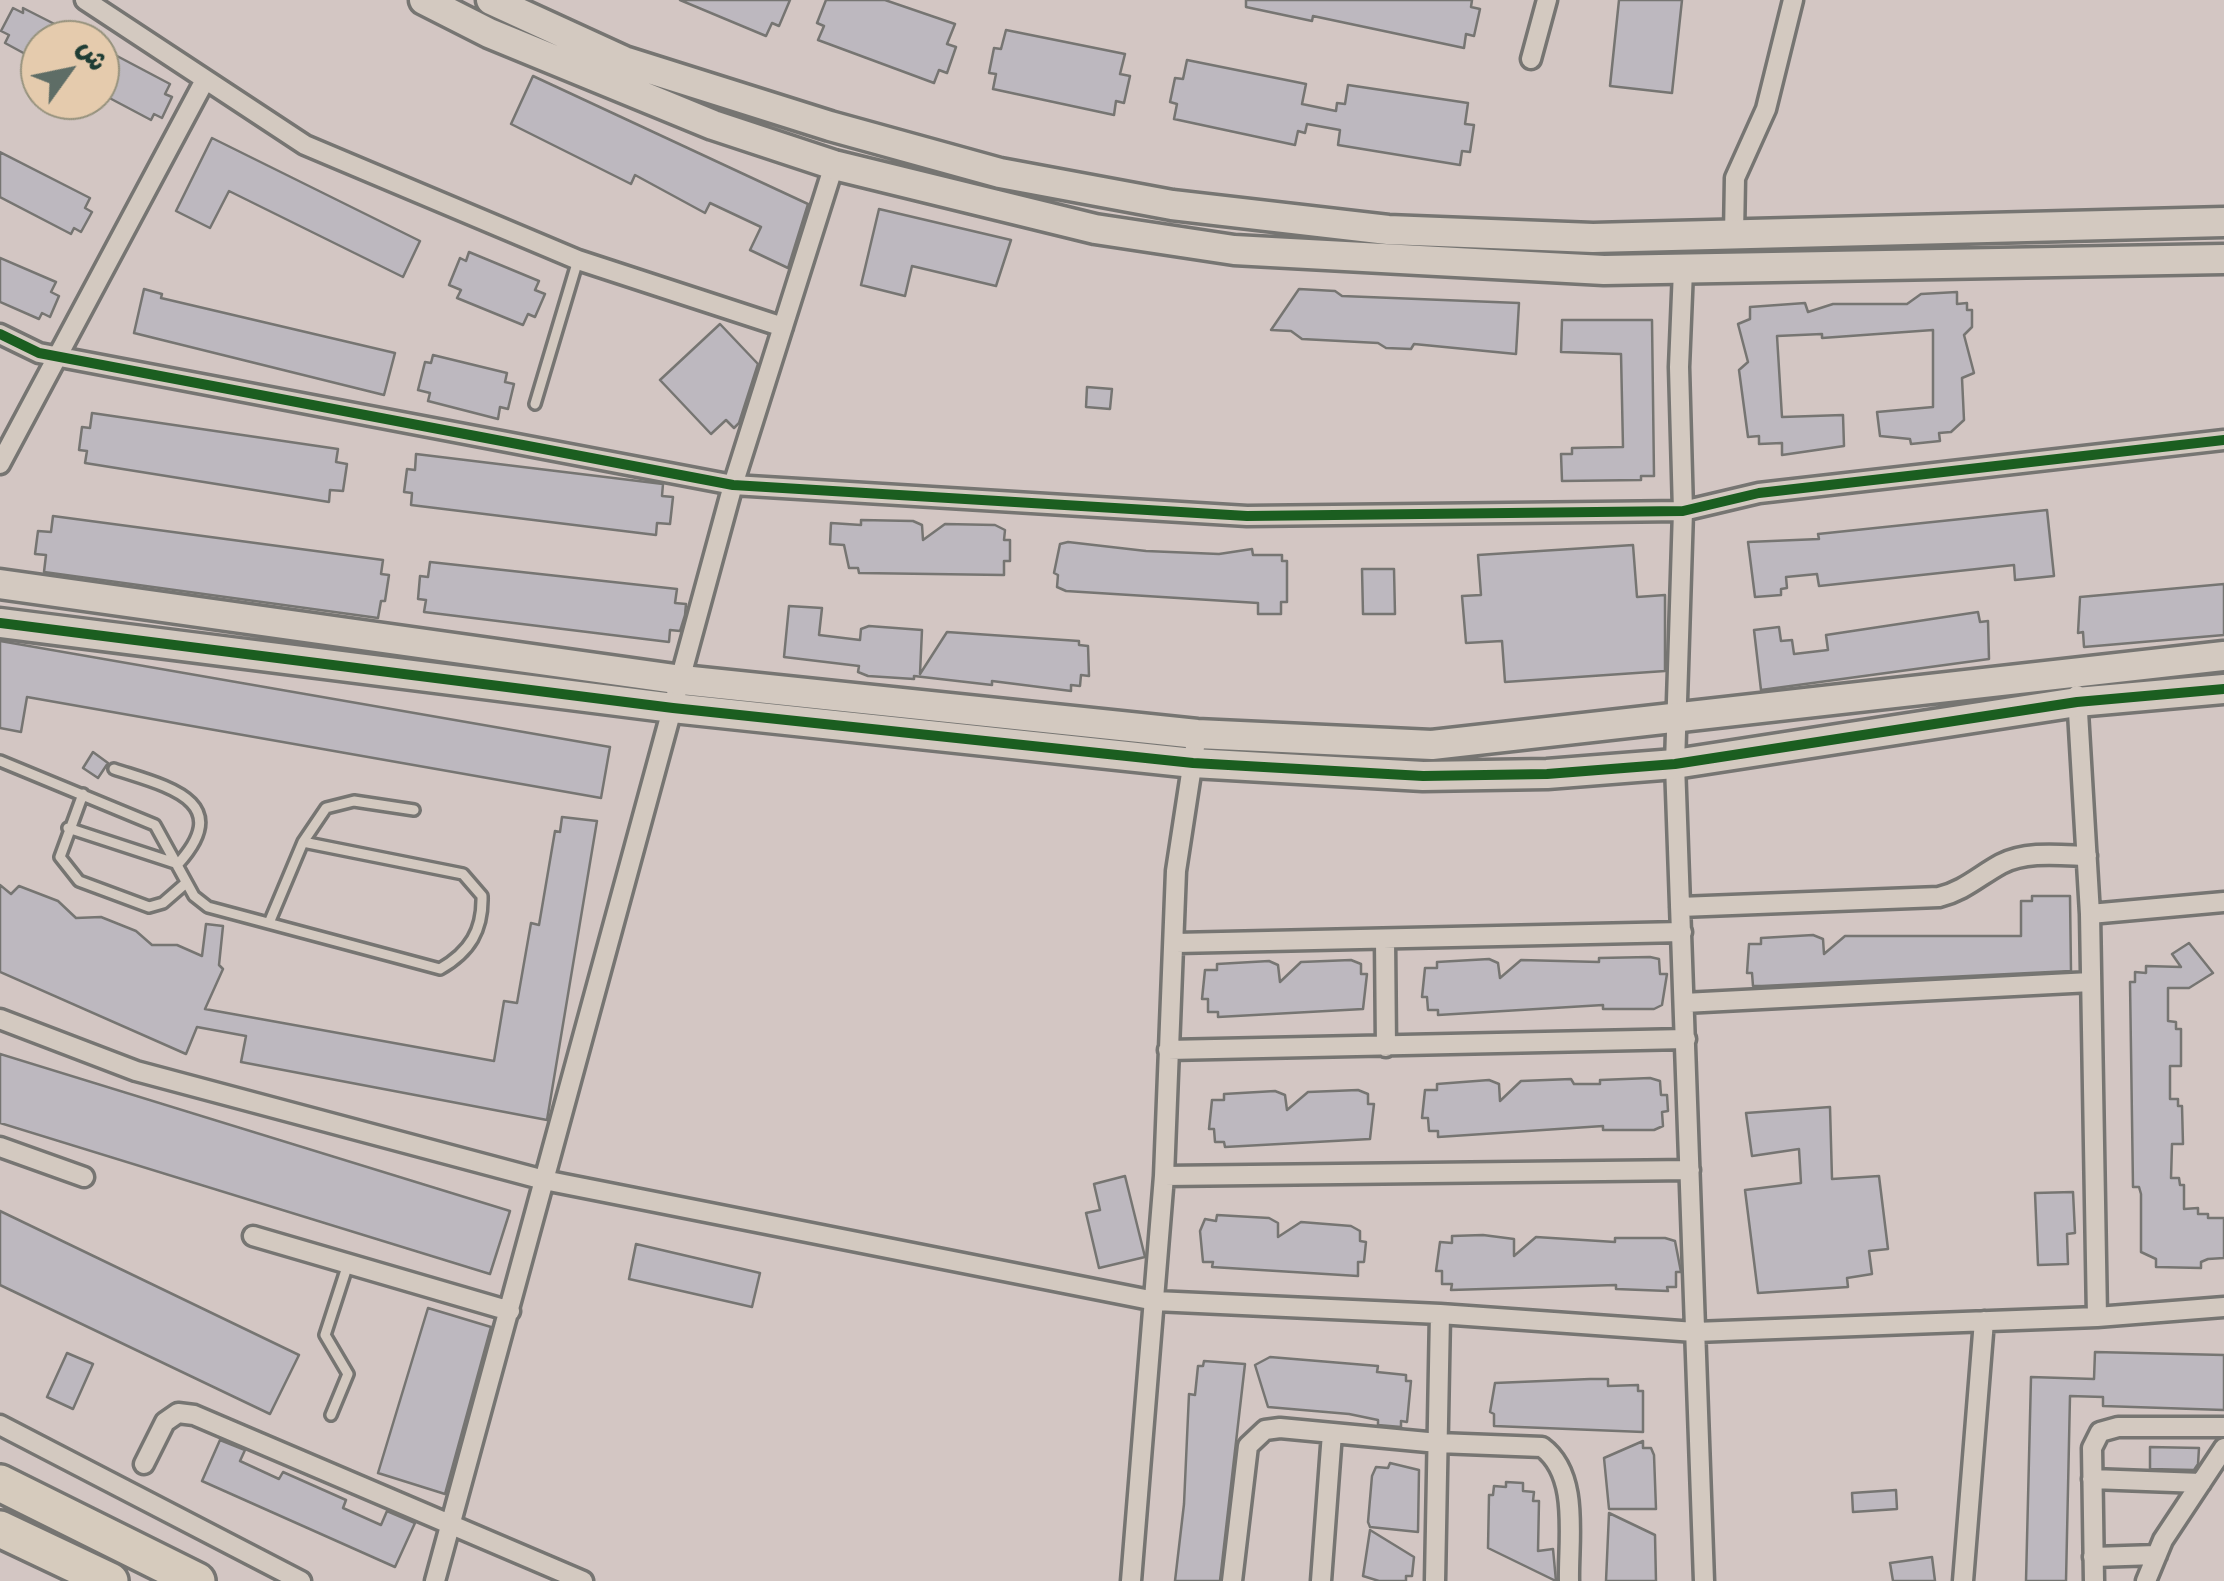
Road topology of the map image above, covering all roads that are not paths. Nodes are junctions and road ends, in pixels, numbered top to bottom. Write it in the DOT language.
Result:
graph roads {
  1 [pos="86,0"];
  2 [pos="424,0"];
  3 [pos="491,0"];
  4 [pos="1547,0"];
  5 [pos="1793,0"];
  6 [pos="1531,59"];
  7 [pos="205,80"];
  8 [pos="834,165"];
  9 [pos="2224,222"];
  10 [pos="1428,231"];
  11 [pos="1734,235"];
  12 [pos="2224,258"];
  13 [pos="578,260"];
  14 [pos="1426,264"];
  15 [pos="1683,270"];
  16 [pos="783,327"];
  17 [pos="0,334"];
  18 [pos="56,356"];
  19 [pos="534,404"];
  20 [pos="2224,440"];
  21 [pos="0,464"];
  22 [pos="733,485"];
  23 [pos="1683,511"];
  24 [pos="0,584"];
  25 [pos="0,623"];
  26 [pos="2224,656"];
  27 [pos="2078,671"];
  28 [pos="682,680"];
  29 [pos="2224,689"];
  30 [pos="2078,702"];
  31 [pos="673,708"];
  32 [pos="1674,717"];
  33 [pos="1197,734"];
  34 [pos="0,761"];
  35 [pos="1193,763"];
  36 [pos="1675,764"];
  37 [pos="114,769"];
  38 [pos="83,794"];
  39 [pos="414,810"];
  40 [pos="68,828"];
  41 [pos="304,842"];
  42 [pos="2086,856"];
  43 [pos="178,864"];
  44 [pos="186,883"];
  45 [pos="2224,902"];
  46 [pos="1680,908"];
  47 [pos="2090,914"];
  48 [pos="269,923"];
  49 [pos="1682,932"];
  50 [pos="1385,940"];
  51 [pos="1176,943"];
  52 [pos="2091,982"];
  53 [pos="1684,1003"];
  54 [pos="0,1019"];
  55 [pos="1686,1039"];
  56 [pos="1386,1047"];
  57 [pos="1168,1050"];
  58 [pos="0,1147"];
  59 [pos="1690,1170"];
  60 [pos="1164,1176"];
  61 [pos="84,1177"];
  62 [pos="544,1180"];
  63 [pos="253,1236"];
  64 [pos="348,1264"];
  65 [pos="1155,1302"];
  66 [pos="2224,1307"];
  67 [pos="510,1312"];
  68 [pos="1440,1314"];
  69 [pos="2097,1317"];
  70 [pos="1984,1321"];
  71 [pos="1695,1332"];
  72 [pos="332,1415"];
  73 [pos="0,1425"];
  74 [pos="2224,1427"];
  75 [pos="1332,1433"];
  76 [pos="1438,1443"];
  77 [pos="2224,1448"];
  78 [pos="144,1464"];
  79 [pos="2092,1479"];
  80 [pos="2201,1483"];
  81 [pos="0,1484"];
  82 [pos="453,1524"];
  83 [pos="0,1529"];
  84 [pos="2157,1554"];
  85 [pos="2093,1557"];
  86 [pos="110,1581"];
  87 [pos="198,1581"];
  88 [pos="301,1581"];
  89 [pos="435,1581"];
  90 [pos="583,1581"];
  91 [pos="1130,1581"];
  92 [pos="1232,1581"];
  93 [pos="1321,1581"];
  94 [pos="1435,1581"];
  95 [pos="1569,1581"];
  96 [pos="1704,1581"];
  97 [pos="1963,1581"];
  98 [pos="2094,1581"];
  99 [pos="2146,1581"];
  1 -- 7 [label="street"];
  2 -- 8 [label="street"];
  3 -- 10 [label="street"];
  4 -- 6 [label="street"];
  5 -- 11 [label="street"];
  7 -- 13 [label="street"];
  7 -- 18 [label="street"];
  8 -- 14 [label="street"];
  8 -- 16 [label="street"];
  9 -- 11 [label="street"];
  10 -- 11 [label="street"];
  10 -- 14 [label="street"];
  12 -- 15 [label="street"];
  13 -- 16 [label="street"];
  13 -- 19 [label="lane"];
  14 -- 15 [label="street"];
  15 -- 23 [label="street"];
  16 -- 22 [label="street"];
  17 -- 18 [label="street"];
  18 -- 21 [label="street"];
  18 -- 22 [label="street"];
  20 -- 23 [label="street"];
  22 -- 23 [label="street"];
  22 -- 28 [label="street"];
  23 -- 32 [label="street"];
  24 -- 28 [label="street"];
  25 -- 31 [label="street"];
  26 -- 27 [label="street"];
  27 -- 30 [label="street"];
  27 -- 32 [label="street"];
  28 -- 31 [label="street"];
  28 -- 33 [label="street"];
  29 -- 30 [label="street"];
  30 -- 36 [label="street"];
  30 -- 42 [label="street"];
  31 -- 35 [label="street"];
  31 -- 62 [label="street"];
  32 -- 33 [label="street"];
  32 -- 36 [label="street"];
  33 -- 35 [label="street"];
  34 -- 38 [label="lane"];
  35 -- 36 [label="street"];
  35 -- 51 [label="street"];
  36 -- 46 [label="street"];
  37 -- 43 [label="lane"];
  38 -- 40 [label="lane"];
  38 -- 43 [label="lane"];
  39 -- 41 [label="lane"];
  40 -- 43 [label="lane"];
  40 -- 44 [label="lane"];
  41 -- 48 [label="lane"];
  41 -- 48 [label="lane"];
  42 -- 46 [label="street"];
  42 -- 47 [label="street"];
  43 -- 44 [label="lane"];
  44 -- 48 [label="lane"];
  45 -- 47 [label="street"];
  46 -- 49 [label="street"];
  47 -- 52 [label="street"];
  49 -- 50 [label="street"];
  49 -- 53 [label="street"];
  50 -- 51 [label="street"];
  50 -- 56 [label="street"];
  51 -- 57 [label="street"];
  52 -- 53 [label="street"];
  52 -- 69 [label="street"];
  53 -- 55 [label="street"];
  54 -- 62 [label="street"];
  55 -- 56 [label="street"];
  55 -- 59 [label="street"];
  56 -- 57 [label="street"];
  57 -- 60 [label="street"];
  58 -- 61 [label="street"];
  59 -- 60 [label="street"];
  59 -- 71 [label="street"];
  60 -- 65 [label="street"];
  62 -- 65 [label="street"];
  62 -- 67 [label="street"];
  63 -- 64 [label="street"];
  64 -- 67 [label="street"];
  64 -- 72 [label="lane"];
  65 -- 68 [label="street"];
  65 -- 91 [label="street"];
  66 -- 69 [label="street"];
  67 -- 82 [label="street"];
  68 -- 71 [label="street"];
  68 -- 76 [label="street"];
  69 -- 70 [label="street"];
  70 -- 71 [label="street"];
  70 -- 97 [label="street"];
  71 -- 96 [label="street"];
  73 -- 88 [label="street"];
  74 -- 79 [label="street"];
  75 -- 76 [label="street"];
  75 -- 92 [label="street"];
  75 -- 93 [label="street"];
  76 -- 94 [label="street"];
  76 -- 95 [label="street"];
  77 -- 80 [label="street"];
  78 -- 82 [label="street"];
  79 -- 80 [label="street"];
  79 -- 85 [label="street"];
  80 -- 84 [label="street"];
  81 -- 87 [label="highway"];
  82 -- 89 [label="street"];
  82 -- 90 [label="street"];
  83 -- 86 [label="highway"];
  84 -- 85 [label="street"];
  84 -- 99 [label="street"];
  85 -- 98 [label="street"];
}
